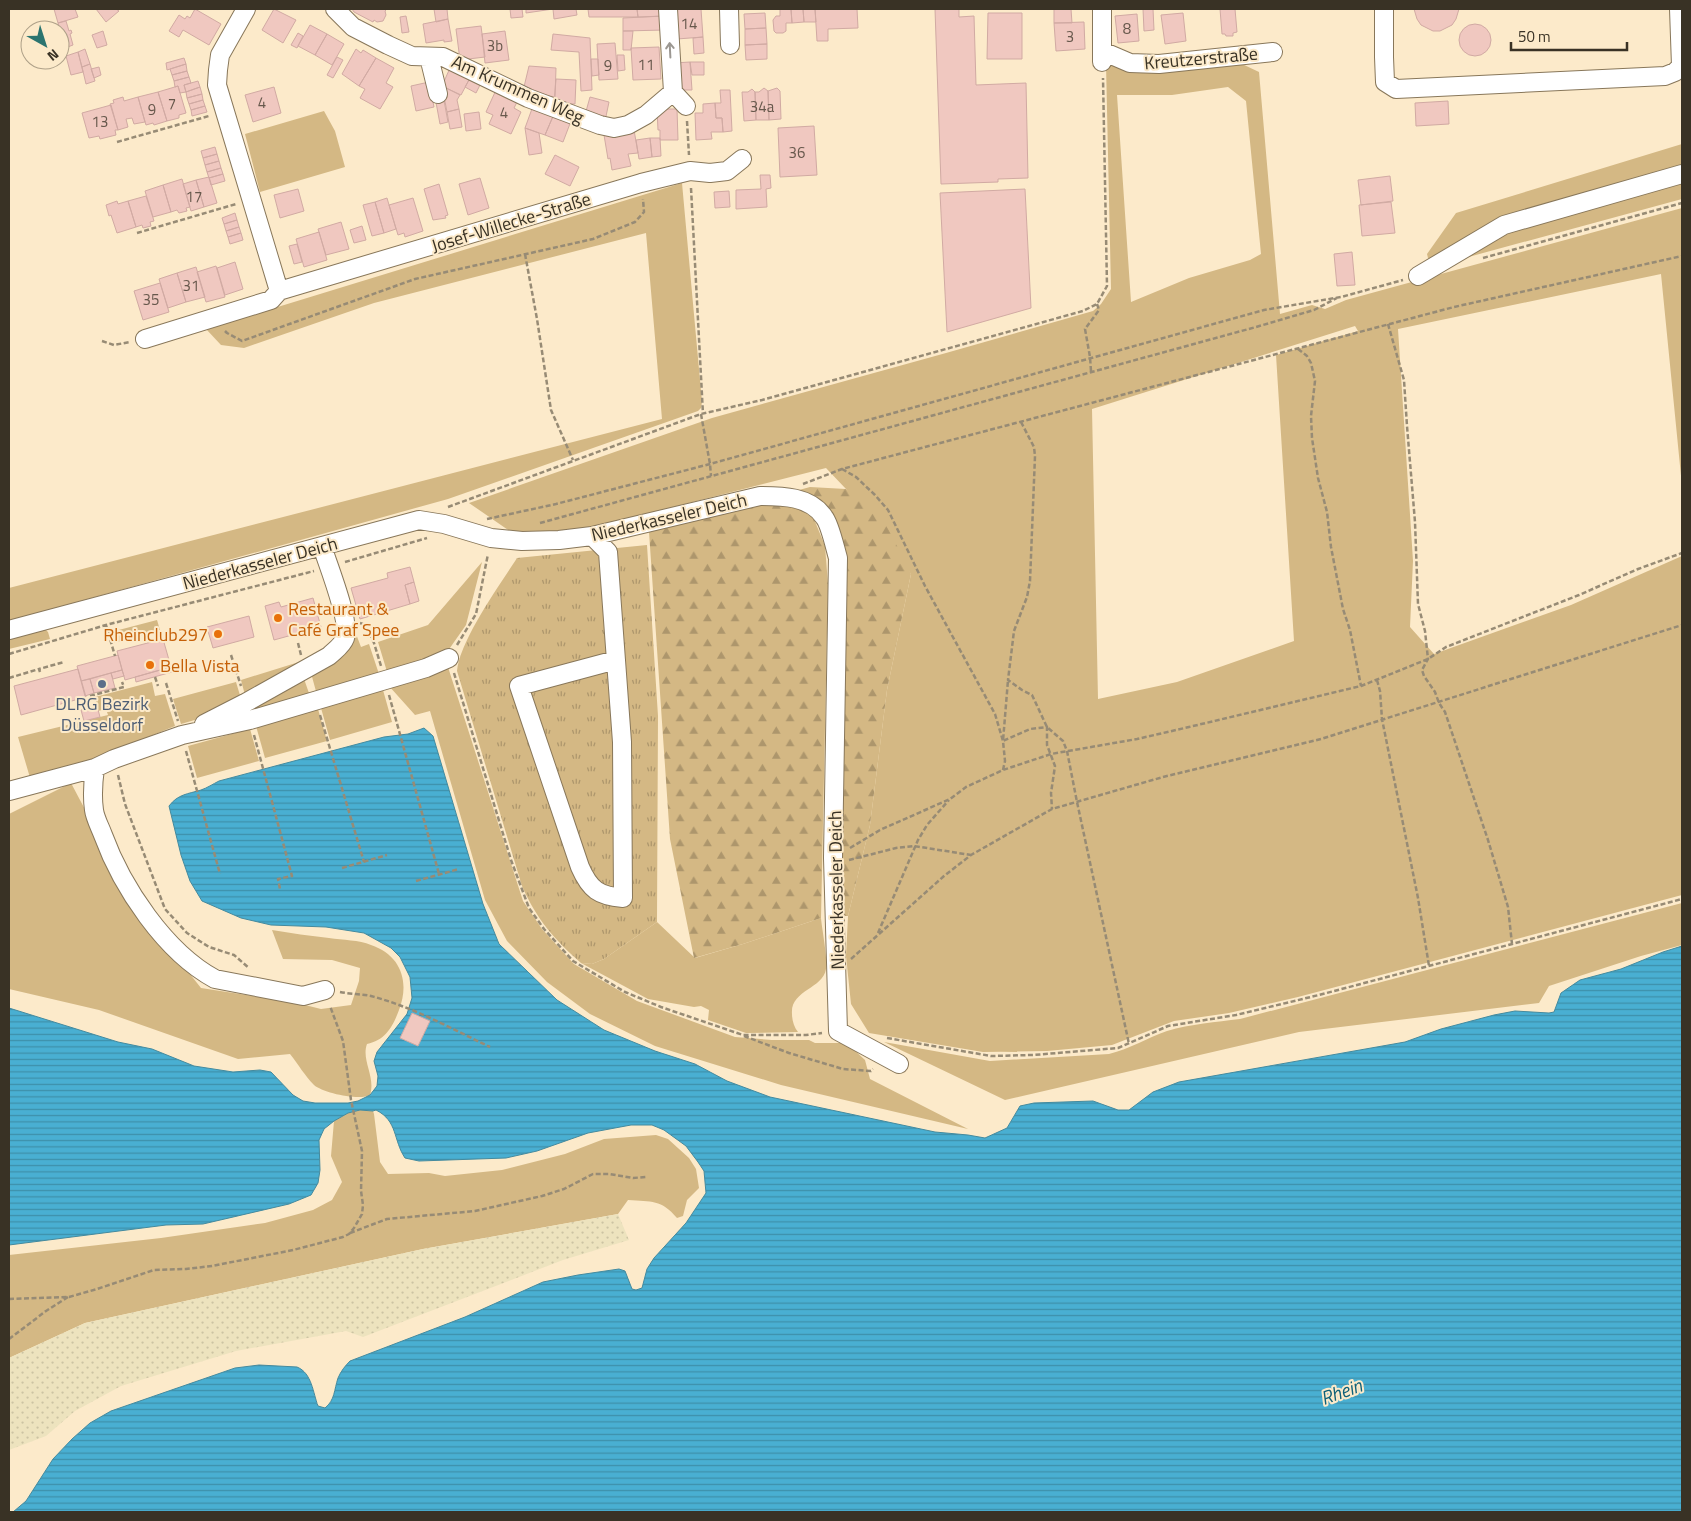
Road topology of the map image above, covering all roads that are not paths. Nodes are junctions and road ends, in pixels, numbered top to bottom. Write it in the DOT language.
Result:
graph roads {
  1 [pos="246,9"];
  2 [pos="335,9"];
  3 [pos="668,9"];
  4 [pos="729,9"];
  5 [pos="1102,9"];
  6 [pos="1384,9"];
  7 [pos="1679,9"];
  8 [pos="730,45"];
  9 [pos="1273,52"];
  10 [pos="429,57"];
  11 [pos="673,92"];
  12 [pos="438,94"];
  13 [pos="686,106"];
  14 [pos="742,158"];
  15 [pos="1682,174"];
  16 [pos="1418,276"];
  17 [pos="279,291"];
  18 [pos="145,339"];
  19 [pos="592,536"];
  20 [pos="322,546"];
  21 [pos="9,630"];
  22 [pos="449,658"];
  23 [pos="616,660"];
  24 [pos="182,735"];
  25 [pos="95,768"];
  26 [pos="9,791"];
  27 [pos="325,990"];
  28 [pos="895,1062"];
  1 -- 17 [label="street"];
  2 -- 10 [label="street, Am Krummen Weg"];
  11 -- 3 [label="street, one-way"];
  4 -- 8 [label="street"];
  5 -- 9 [label="street, Kreutzerstraße"];
  6 -- 7 [label="street"];
  10 -- 11 [label="street, Am Krummen Weg"];
  10 -- 12 [label="street"];
  11 -- 13 [label="street"];
  14 -- 17 [label="street, Josef-Willecke-Straße"];
  15 -- 16 [label="street"];
  17 -- 18 [label="street, Josef-Willecke-Straße"];
  19 -- 20 [label="street, Niederkasseler Deich"];
  19 -- 23 [label="street"];
  19 -- 28 [label="street, Niederkasseler Deich"];
  20 -- 21 [label="street, Niederkasseler Deich"];
  20 -- 24 [label="street"];
  22 -- 24 [label="street"];
  23 -- 23 [label="street"];
  24 -- 25 [label="street"];
  25 -- 26 [label="street"];
  25 -- 27 [label="street"];
}
